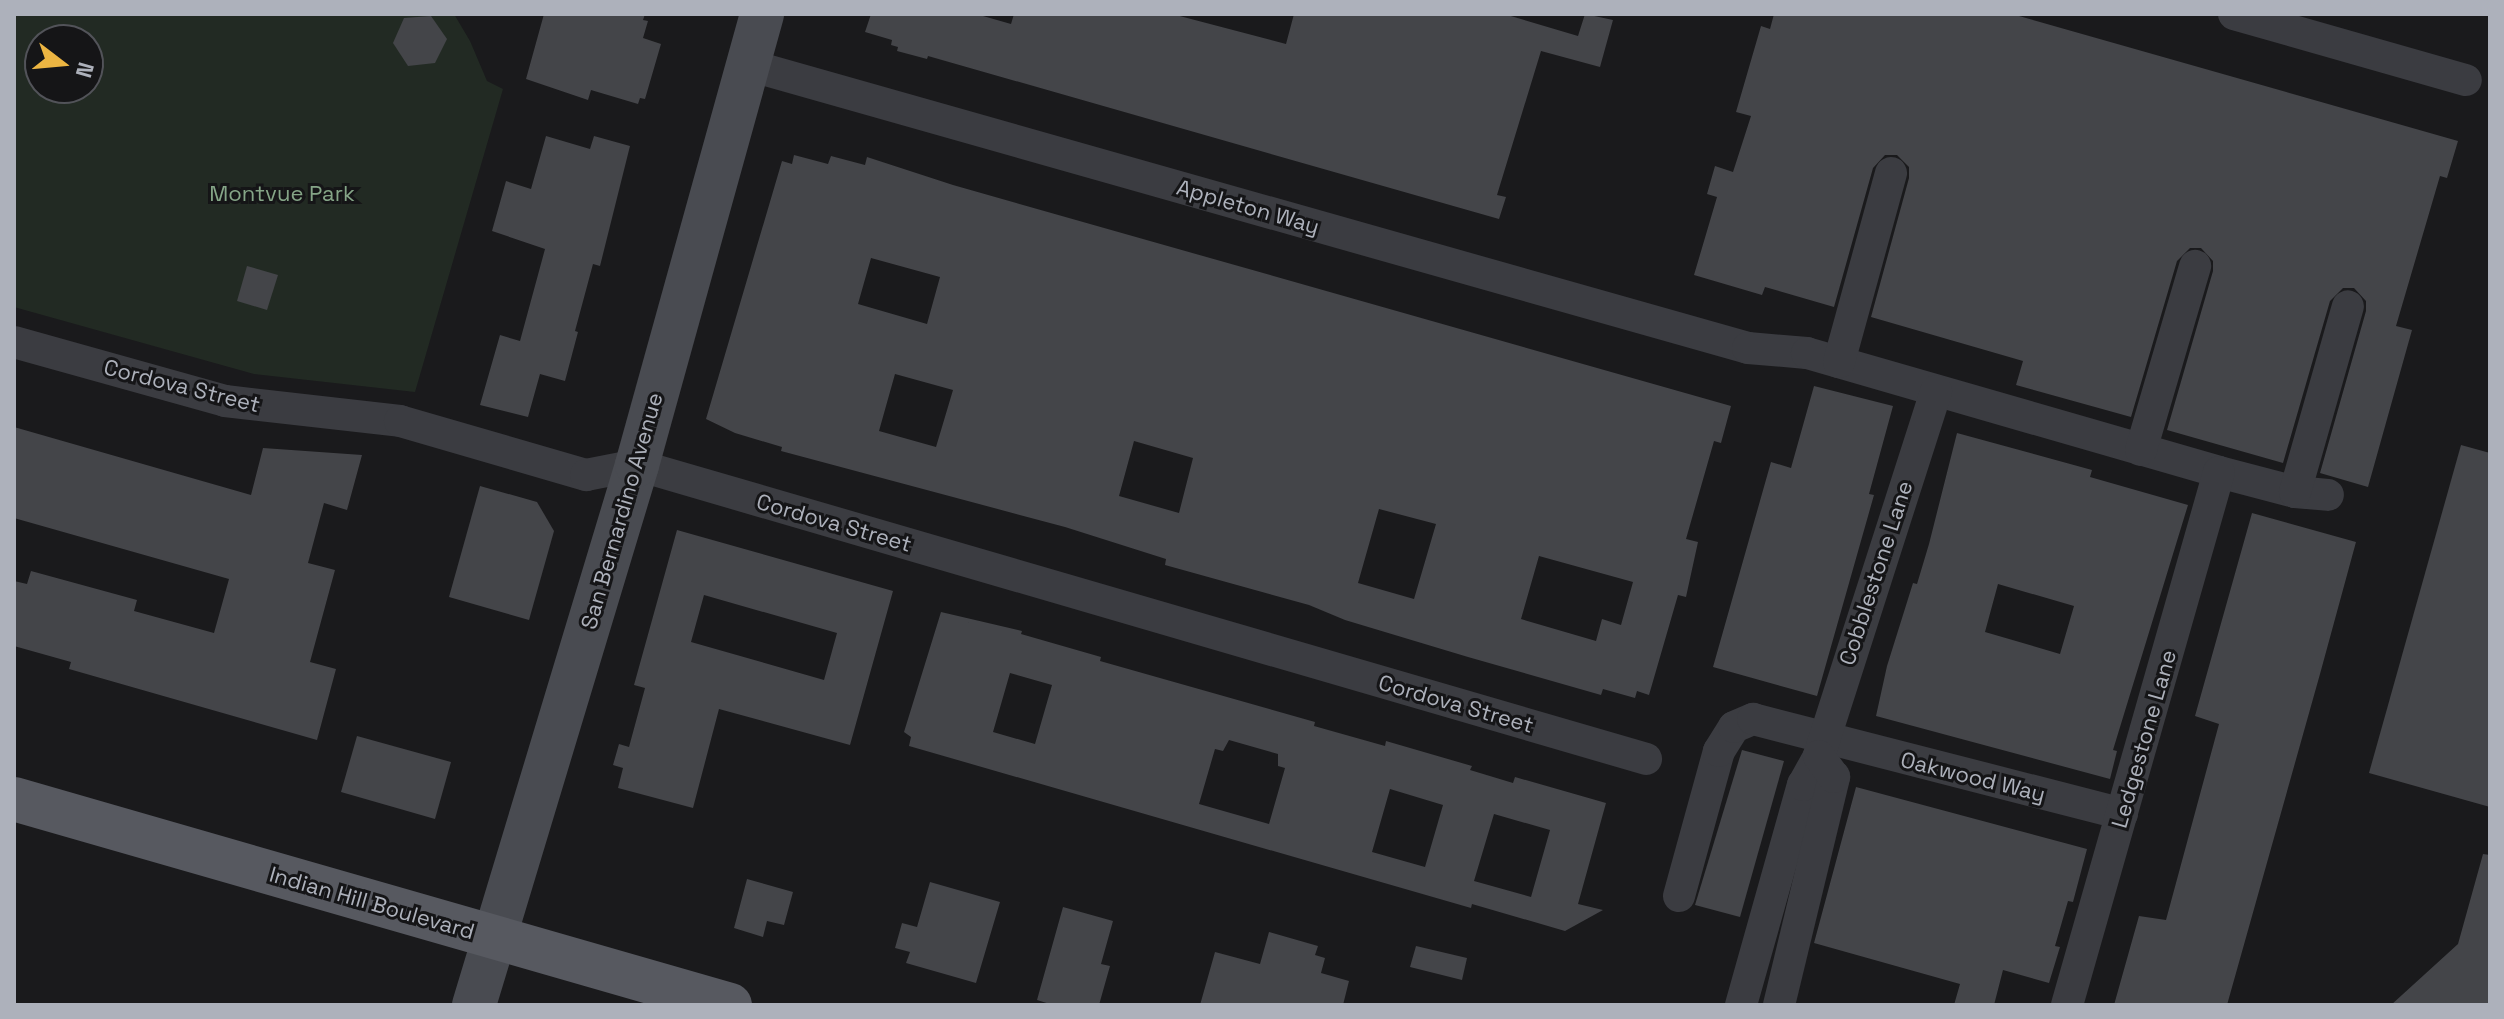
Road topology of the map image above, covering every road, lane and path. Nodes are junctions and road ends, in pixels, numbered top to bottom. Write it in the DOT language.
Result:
graph roads {
  1 [pos="762,14"];
  2 [pos="2234,14"];
  3 [pos="748,65"];
  4 [pos="2466,80"];
  5 [pos="1891,173"];
  6 [pos="2195,266"];
  7 [pos="2348,306"];
  8 [pos="14,342"];
  9 [pos="1839,362"];
  10 [pos="1936,391"];
  11 [pos="2141,450"];
  12 [pos="637,465"];
  13 [pos="2219,472"];
  14 [pos="2295,492"];
  15 [pos="2328,495"];
  16 [pos="1821,748"];
  17 [pos="1646,759"];
  18 [pos="14,799"];
  19 [pos="2122,814"];
  20 [pos="1679,896"];
  21 [pos="493,939"];
  22 [pos="474,1005"];
  23 [pos="730,1005"];
  24 [pos="1741,1005"];
  25 [pos="1779,1005"];
  26 [pos="2067,1005"];
  1 -- 3 [label="main road, San Bernardino Avenue"];
  2 -- 4 [label="street"];
  3 -- 9 [label="street, Appleton Way"];
  3 -- 12 [label="main road, San Bernardino Avenue"];
  5 -- 9 [label="street"];
  6 -- 11 [label="street"];
  7 -- 14 [label="street"];
  8 -- 12 [label="street, Cordova Street"];
  9 -- 10 [label="street, Appleton Way"];
  10 -- 11 [label="street, Appleton Way"];
  10 -- 16 [label="street, Cobblestone Lane"];
  11 -- 13 [label="street, Appleton Way"];
  12 -- 17 [label="street, Cordova Street"];
  12 -- 21 [label="main road, San Bernardino Avenue"];
  13 -- 14 [label="street, Appleton Way"];
  13 -- 19 [label="street, Ledgestone Lane"];
  14 -- 15 [label="street, Appleton Way"];
  16 -- 19 [label="street, Oakwood Way"];
  16 -- 20 [label="street, Oakwood Way"];
  16 -- 24 [label="street, Cobblestone Lane"];
  16 -- 25 [label="street"];
  18 -- 21 [label="main road, Indian Hill Boulevard"];
  19 -- 26 [label="street, Ledgestone Lane"];
  21 -- 22 [label="main road, San Bernardino Avenue"];
  21 -- 23 [label="main road, Indian Hill Boulevard"];
}
